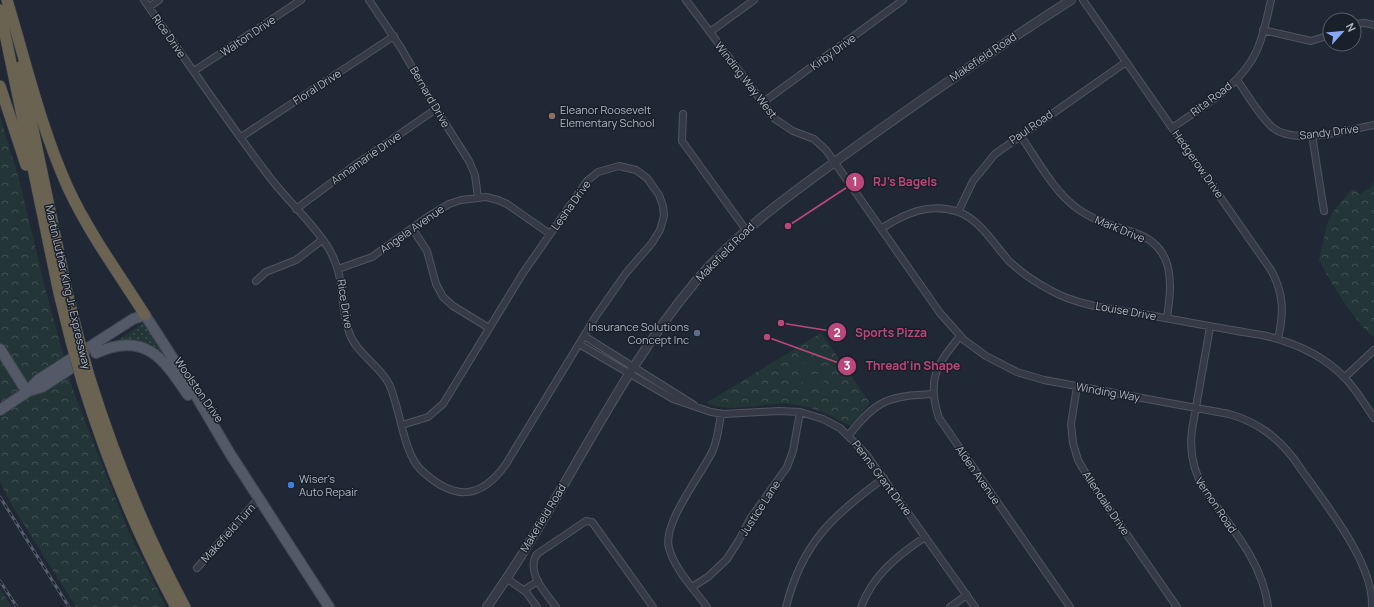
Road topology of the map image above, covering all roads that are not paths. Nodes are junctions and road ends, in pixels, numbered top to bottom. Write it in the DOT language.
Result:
graph roads {
  1 [pos="7,0"];
  2 [pos="144,0"];
  3 [pos="159,0"];
  4 [pos="302,0"];
  5 [pos="369,0"];
  6 [pos="686,0"];
  7 [pos="754,0"];
  8 [pos="903,0"];
  9 [pos="1071,0"];
  10 [pos="1083,0"];
  11 [pos="1271,0"];
  12 [pos="149,7"];
  13 [pos="0,10"];
  14 [pos="1362,23"];
  15 [pos="1374,25"];
  16 [pos="1263,30"];
  17 [pos="710,32"];
  18 [pos="394,36"];
  19 [pos="1322,37"];
  20 [pos="1126,62"];
  21 [pos="194,71"];
  22 [pos="1237,80"];
  23 [pos="0,86"];
  24 [pos="762,103"];
  25 [pos="436,109"];
  26 [pos="683,114"];
  27 [pos="1374,125"];
  28 [pos="1172,128"];
  29 [pos="1020,135"];
  30 [pos="1312,135"];
  31 [pos="241,137"];
  32 [pos="835,162"];
  33 [pos="478,198"];
  34 [pos="296,210"];
  35 [pos="1324,211"];
  36 [pos="958,212"];
  37 [pos="412,228"];
  38 [pos="882,228"];
  39 [pos="746,230"];
  40 [pos="550,234"];
  41 [pos="47,235"];
  42 [pos="322,240"];
  43 [pos="338,269"];
  44 [pos="256,281"];
  45 [pos="145,315"];
  46 [pos="1166,318"];
  47 [pos="1210,326"];
  48 [pos="490,328"];
  49 [pos="584,336"];
  50 [pos="960,336"];
  51 [pos="74,338"];
  52 [pos="1278,339"];
  53 [pos="579,344"];
  54 [pos="0,349"];
  55 [pos="1374,350"];
  56 [pos="96,352"];
  57 [pos="632,370"];
  58 [pos="85,378"];
  59 [pos="1345,378"];
  60 [pos="1077,386"];
  61 [pos="27,392"];
  62 [pos="934,394"];
  63 [pos="1196,408"];
  64 [pos="0,410"];
  65 [pos="800,412"];
  66 [pos="721,414"];
  67 [pos="1374,418"];
  68 [pos="402,425"];
  69 [pos="848,435"];
  70 [pos="229,452"];
  71 [pos="884,478"];
  72 [pos="259,498"];
  73 [pos="925,537"];
  74 [pos="197,568"];
  75 [pos="506,578"];
  76 [pos="538,581"];
  77 [pos="692,588"];
  78 [pos="524,590"];
  79 [pos="967,595"];
  80 [pos="536,605"];
  81 [pos="176,607"];
  82 [pos="185,607"];
  83 [pos="329,607"];
  84 [pos="487,607"];
  85 [pos="528,607"];
  86 [pos="556,607"];
  87 [pos="653,607"];
  88 [pos="707,607"];
  89 [pos="786,607"];
  90 [pos="860,607"];
  91 [pos="950,607"];
  92 [pos="975,607"];
  93 [pos="1070,607"];
  94 [pos="1177,607"];
  95 [pos="1268,607"];
  96 [pos="1372,607"];
  1 -- 45 [label="highway"];
  1 -- 51 [label="highway, Martin Luther King Jr. Expressway"];
  2 -- 12 [label="street, Rice Drive"];
  3 -- 12 [label="street"];
  4 -- 21 [label="street, Walton Drive"];
  5 -- 18 [label="street, Bernard Drive"];
  6 -- 17 [label="street, Winding Way West"];
  7 -- 17 [label="street"];
  8 -- 24 [label="street, Kirby Drive"];
  9 -- 32 [label="street, Makefield Road"];
  10 -- 20 [label="street, Hedgerow Drive"];
  11 -- 16 [label="street, Rita Road"];
  12 -- 21 [label="street, Rice Drive"];
  13 -- 41 [label="highway, Martin Luther King Jr. Expressway"];
  14 -- 15 [label="street"];
  16 -- 19 [label="street"];
  16 -- 22 [label="street, Rita Road"];
  17 -- 24 [label="street, Winding Way West"];
  18 -- 25 [label="street, Bernard Drive"];
  18 -- 31 [label="street, Floral Drive"];
  20 -- 28 [label="street, Hedgerow Drive"];
  20 -- 29 [label="street, Paul Road"];
  21 -- 31 [label="street, Rice Drive"];
  22 -- 28 [label="street, Rita Road"];
  22 -- 30 [label="street, Sandy Drive"];
  23 -- 41 [label="highway"];
  24 -- 32 [label="street, Winding Way West"];
  25 -- 33 [label="street, Bernard Drive"];
  25 -- 34 [label="street, Annamarie Drive"];
  26 -- 39 [label="street"];
  27 -- 30 [label="street, Sandy Drive"];
  28 -- 52 [label="street, Hedgerow Drive"];
  29 -- 36 [label="street, Paul Road"];
  29 -- 46 [label="street, Mark Drive"];
  30 -- 35 [label="street"];
  31 -- 34 [label="street, Rice Drive"];
  32 -- 38 [label="street, Winding Way"];
  32 -- 39 [label="street, Makefield Road"];
  33 -- 37 [label="street, Angela Avenue"];
  33 -- 40 [label="street, Angela Avenue"];
  34 -- 42 [label="street, Rice Drive"];
  36 -- 38 [label="street, Louise Drive"];
  36 -- 46 [label="street, Louise Drive"];
  37 -- 43 [label="street, Angela Avenue"];
  37 -- 48 [label="street"];
  38 -- 50 [label="street, Winding Way"];
  39 -- 57 [label="street, Makefield Road"];
  40 -- 48 [label="street, Lesha Drive"];
  40 -- 49 [label="street, Lesha Drive"];
  41 -- 51 [label="highway, Martin Luther King Jr. Expressway"];
  42 -- 43 [label="street, Rice Drive"];
  42 -- 44 [label="street"];
  43 -- 68 [label="street, Rice Drive"];
  45 -- 56 [label="main road, Woolston Drive"];
  45 -- 61 [label="main road, Woolston Drive"];
  45 -- 70 [label="main road, Woolston Drive"];
  46 -- 47 [label="street, Louise Drive"];
  47 -- 52 [label="street, Louise Drive"];
  47 -- 63 [label="street, Vernon Road"];
  48 -- 68 [label="street, Lesha Drive"];
  49 -- 53 [label="street, Rice Drive"];
  49 -- 57 [label="street"];
  50 -- 60 [label="street, Winding Way"];
  50 -- 62 [label="street, Alden Avenue"];
  51 -- 58 [label="highway, Martin Luther King Jr. Expressway, bridge"];
  52 -- 59 [label="street, Louise Drive"];
  53 -- 57 [label="street"];
  53 -- 68 [label="street, Rice Drive"];
  54 -- 61 [label="main road"];
  55 -- 59 [label="street"];
  56 -- 61 [label="main road, Woolston Drive"];
  56 -- 70 [label="main road, Woolston Drive"];
  57 -- 66 [label="street, Penns Grant Drive"];
  57 -- 75 [label="street, Makefield Road"];
  58 -- 81 [label="highway, Martin Luther King Jr. Expressway"];
  58 -- 82 [label="highway, Martin Luther King Jr. Expressway"];
  59 -- 67 [label="street, Louise Drive"];
  60 -- 63 [label="street, Winding Way"];
  60 -- 94 [label="street, Allendale Drive"];
  61 -- 64 [label="main road, Woolston Drive"];
  62 -- 69 [label="street"];
  62 -- 93 [label="street, Alden Avenue"];
  63 -- 95 [label="street, Vernon Road"];
  63 -- 96 [label="street, Winding Way"];
  65 -- 66 [label="street, Penns Grant Drive"];
  65 -- 69 [label="street, Penns Grant Drive"];
  65 -- 77 [label="street, Justice Lane"];
  66 -- 77 [label="street"];
  69 -- 71 [label="street, Penns Grant Drive"];
  70 -- 72 [label="main road, Woolston Drive"];
  71 -- 73 [label="street, Penns Grant Drive"];
  71 -- 89 [label="street"];
  72 -- 74 [label="street, Makefield Turn"];
  72 -- 83 [label="main road, Woolston Drive"];
  73 -- 79 [label="street, Penns Grant Drive"];
  73 -- 90 [label="street"];
  75 -- 78 [label="street"];
  75 -- 84 [label="street, Makefield Road"];
  76 -- 78 [label="street"];
  76 -- 86 [label="street"];
  76 -- 87 [label="street"];
  77 -- 88 [label="street"];
  78 -- 80 [label="street"];
  79 -- 91 [label="street"];
  79 -- 92 [label="street, Penns Grant Drive"];
  80 -- 85 [label="street"];
}
